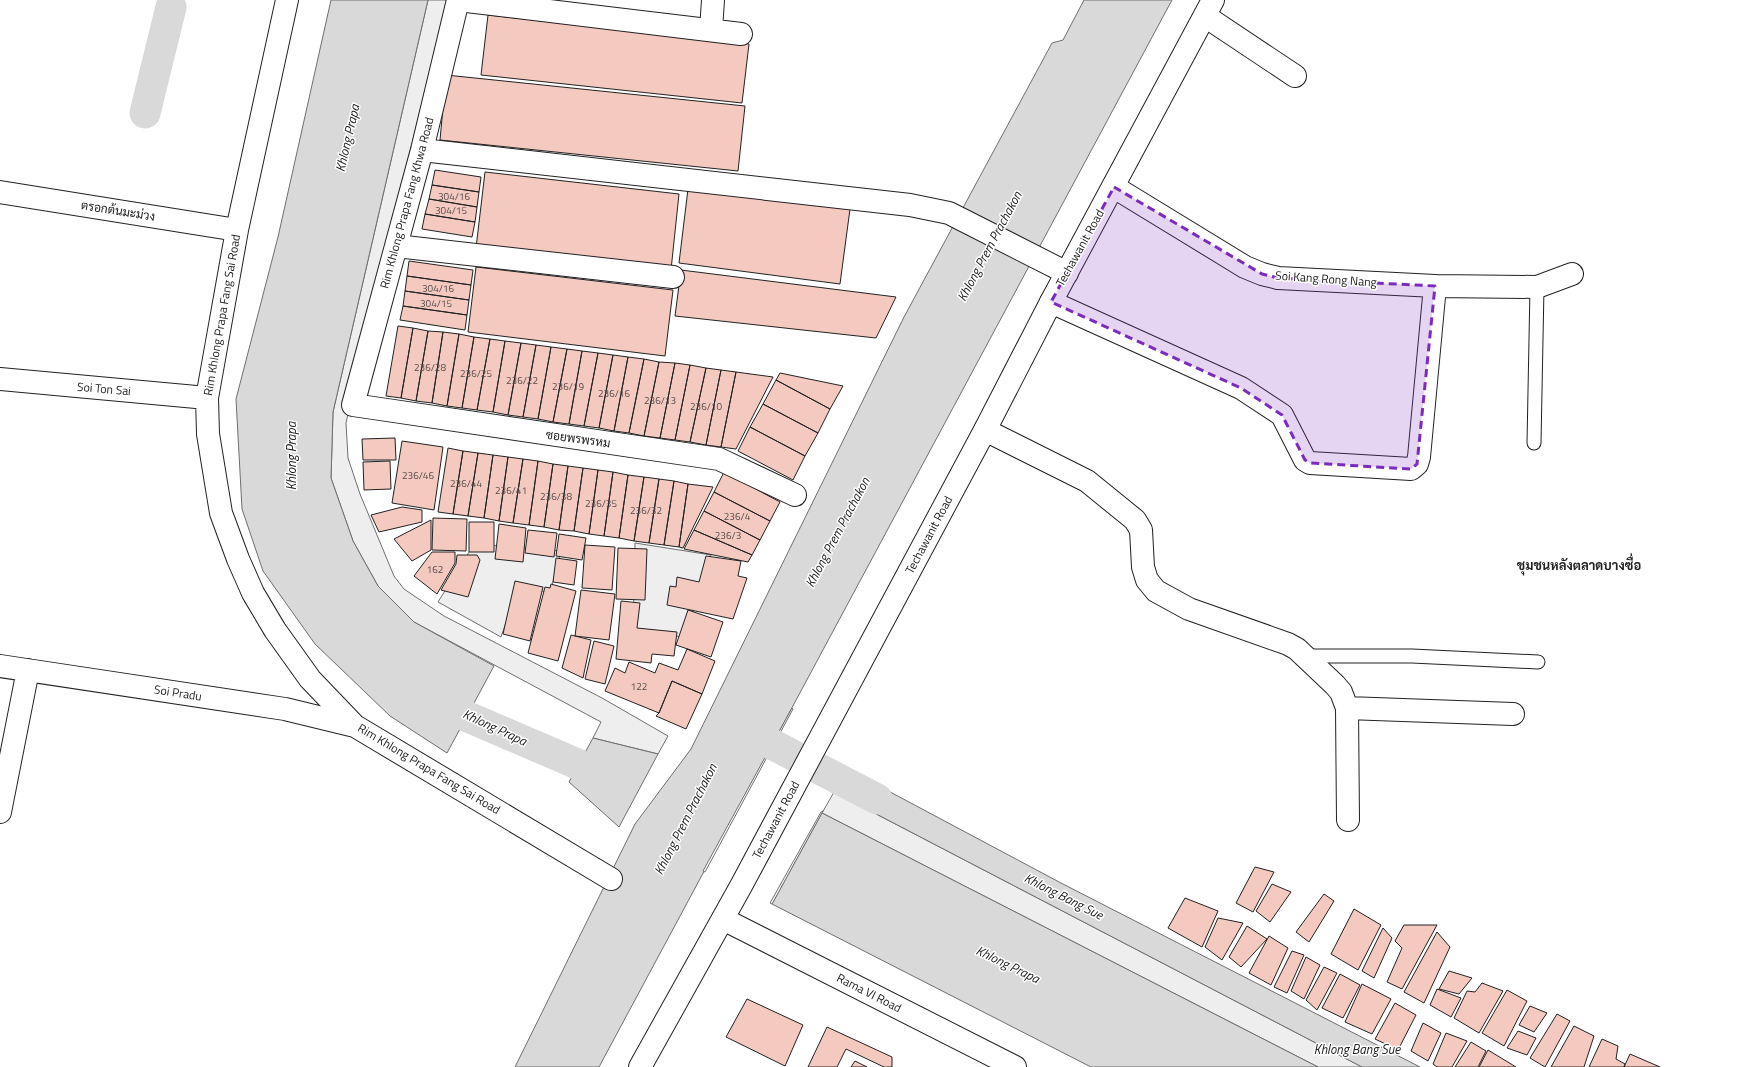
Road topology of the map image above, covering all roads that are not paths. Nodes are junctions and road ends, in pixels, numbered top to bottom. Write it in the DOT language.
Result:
graph roads {
  1 [pos="285,0"];
  2 [pos="458,0"];
  3 [pos="713,0"];
  4 [pos="1209,8"];
  5 [pos="711,30"];
  6 [pos="742,34"];
  7 [pos="1295,76"];
  8 [pos="422,150"];
  9 [pos="1114,187"];
  10 [pos="0,192"];
  11 [pos="237,230"];
  12 [pos="396,246"];
  13 [pos="1068,273"];
  14 [pos="1572,274"];
  15 [pos="673,277"];
  16 [pos="1435,286"];
  17 [pos="1537,288"];
  18 [pos="1051,302"];
  19 [pos="0,379"];
  20 [pos="207,398"];
  21 [pos="354,405"];
  22 [pos="985,430"];
  23 [pos="1534,443"];
  24 [pos="795,495"];
  25 [pos="1304,656"];
  26 [pos="1538,662"];
  27 [pos="0,666"];
  28 [pos="28,670"];
  29 [pos="1347,708"];
  30 [pos="1513,714"];
  31 [pos="355,726"];
  32 [pos="0,812"];
  33 [pos="1348,820"];
  34 [pos="611,879"];
  35 [pos="723,919"];
  36 [pos="640,1067"];
  37 [pos="1015,1067"];
  1 -- 11 [label="street, Rim Khlong Prapa Fang Sai Road"];
  2 -- 5 [label="street"];
  2 -- 8 [label="street, Rim Khlong Prapa Fang Khwa Road"];
  3 -- 5 [label="street"];
  4 -- 7 [label="street"];
  4 -- 9 [label="street, Techawanit Road"];
  5 -- 6 [label="street"];
  8 -- 12 [label="street, Rim Khlong Prapa Fang Khwa Road"];
  8 -- 13 [label="street"];
  9 -- 13 [label="street, Techawanit Road"];
  9 -- 16 [label="street, Soi Kang Rong Nang"];
  10 -- 11 [label="street, ตรอกต้นมะม่วง"];
  11 -- 20 [label="street, Rim Khlong Prapa Fang Sai Road"];
  12 -- 15 [label="street"];
  12 -- 21 [label="street, Rim Khlong Prapa Fang Khwa Road"];
  13 -- 18 [label="street, Techawanit Road"];
  14 -- 17 [label="street"];
  16 -- 17 [label="street, Soi Kang Rong Nang"];
  16 -- 18 [label="street"];
  17 -- 23 [label="lane"];
  18 -- 22 [label="street, Techawanit Road"];
  19 -- 20 [label="street, Soi Ton Sai"];
  20 -- 31 [label="street, Rim Khlong Prapa Fang Sai Road"];
  21 -- 24 [label="street, ซอยพรพรหม"];
  22 -- 25 [label="street"];
  22 -- 35 [label="street, Techawanit Road"];
  25 -- 26 [label="lane"];
  25 -- 29 [label="street"];
  27 -- 28 [label="street, Soi Pradu"];
  28 -- 31 [label="street, Soi Pradu"];
  28 -- 32 [label="street"];
  29 -- 30 [label="street"];
  29 -- 33 [label="street"];
  31 -- 34 [label="street, Rim Khlong Prapa Fang Sai Road"];
  35 -- 36 [label="street, Techawanit Road"];
  35 -- 37 [label="street, Rama VI Road"];
}
